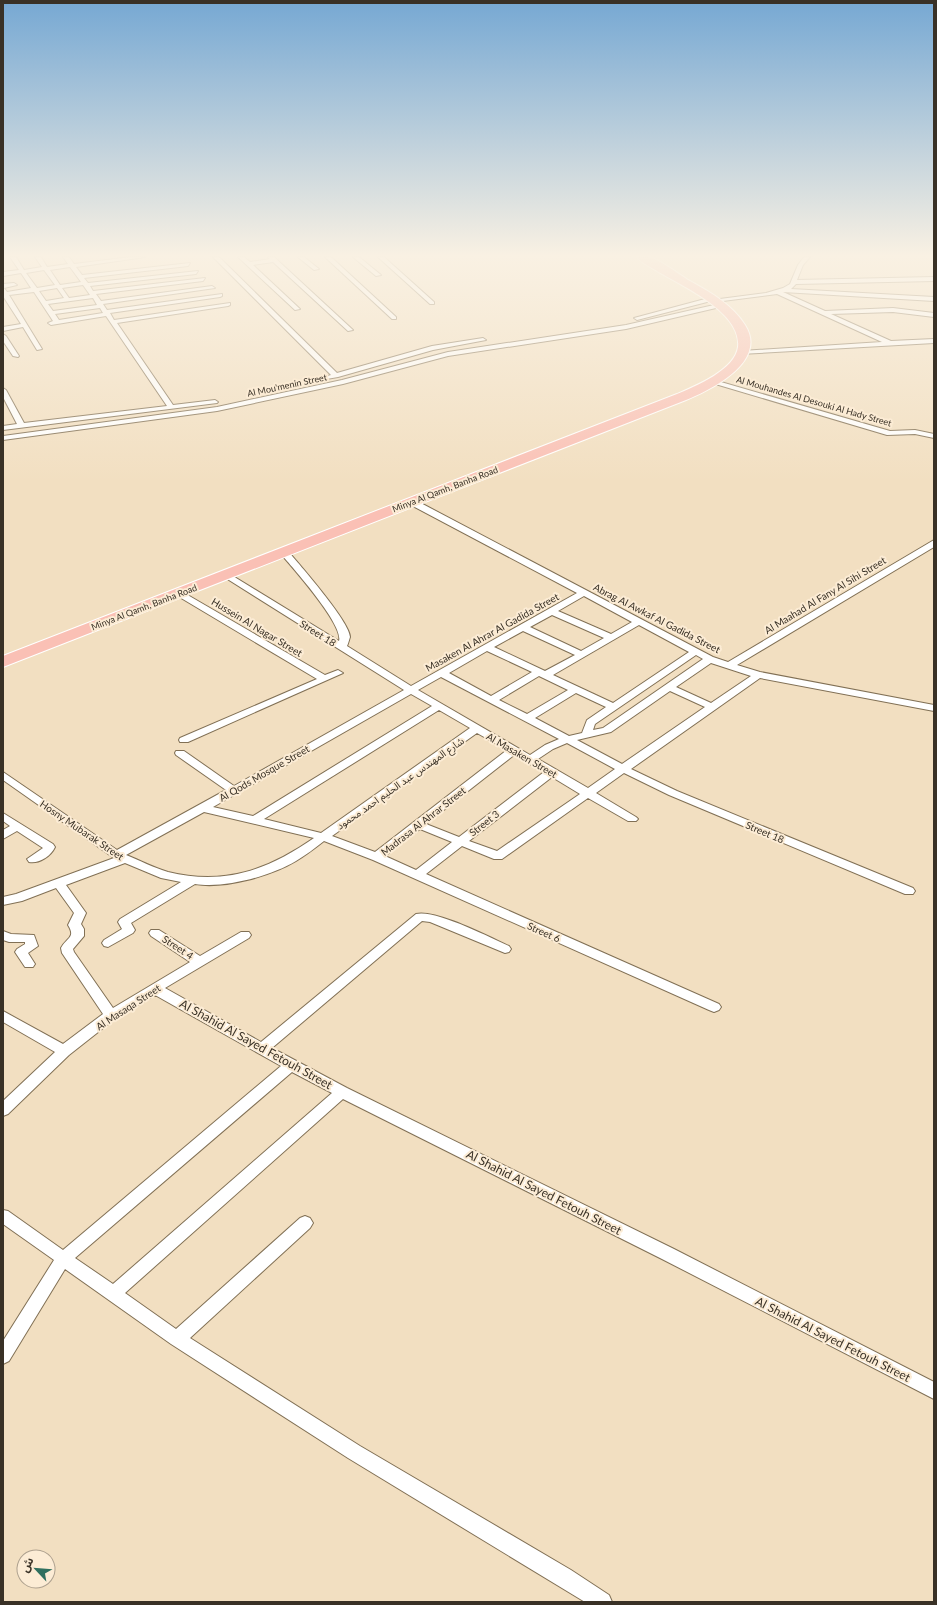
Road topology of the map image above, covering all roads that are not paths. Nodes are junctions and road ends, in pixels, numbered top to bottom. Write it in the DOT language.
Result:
graph roads {
  1 [pos="29,332"];
  2 [pos="120,332"];
  3 [pos="292,332"];
  4 [pos="544,332"];
  5 [pos="599,332"];
  6 [pos="732,332"];
  7 [pos="742,332"];
  8 [pos="865,332"];
  9 [pos="3,336"];
  10 [pos="497,339"];
  11 [pos="489,340"];
  12 [pos="934,341"];
  13 [pos="888,343"];
  14 [pos="39,349"];
  15 [pos="742,353"];
  16 [pos="16,356"];
  17 [pos="336,376"];
  18 [pos="714,382"];
  19 [pos="3,390"];
  20 [pos="172,408"];
  21 [pos="604,423"];
  22 [pos="22,426"];
  23 [pos="3,428"];
  24 [pos="934,436"];
  25 [pos="3,438"];
  26 [pos="412,502"];
  27 [pos="934,543"];
  28 [pos="284,552"];
  29 [pos="224,575"];
  30 [pos="178,593"];
  31 [pos="584,593"];
  32 [pos="551,611"];
  33 [pos="638,622"];
  34 [pos="522,628"];
  35 [pos="611,637"];
  36 [pos="486,647"];
  37 [pos="342,648"];
  38 [pos="3,652"];
  39 [pos="695,652"];
  40 [pos="581,654"];
  41 [pos="710,659"];
  42 [pos="3,662"];
  43 [pos="728,666"];
  44 [pos="338,673"];
  45 [pos="441,673"];
  46 [pos="542,674"];
  47 [pos="758,675"];
  48 [pos="324,679"];
  49 [pos="669,687"];
  50 [pos="576,689"];
  51 [pos="411,690"];
  52 [pos="491,700"];
  53 [pos="439,706"];
  54 [pos="613,707"];
  55 [pos="712,707"];
  56 [pos="934,708"];
  57 [pos="527,719"];
  58 [pos="477,728"];
  59 [pos="587,734"];
  60 [pos="184,740"];
  61 [pos="566,740"];
  62 [pos="514,750"];
  63 [pos="180,753"];
  64 [pos="530,760"];
  65 [pos="623,769"];
  66 [pos="551,772"];
  67 [pos="6,780"];
  68 [pos="233,790"];
  69 [pos="588,794"];
  70 [pos="203,808"];
  71 [pos="3,816"];
  72 [pos="255,820"];
  73 [pos="632,820"];
  74 [pos="419,825"];
  75 [pos="18,826"];
  76 [pos="3,835"];
  77 [pos="324,837"];
  78 [pos="461,841"];
  79 [pos="375,856"];
  80 [pos="120,857"];
  81 [pos="33,859"];
  82 [pos="418,875"];
  83 [pos="193,880"];
  84 [pos="58,882"];
  85 [pos="909,891"];
  86 [pos="3,901"];
  87 [pos="155,933"];
  88 [pos="3,935"];
  89 [pos="245,935"];
  90 [pos="108,943"];
  91 [pos="505,949"];
  92 [pos="200,962"];
  93 [pos="29,964"];
  94 [pos="156,989"];
  95 [pos="714,1007"];
  96 [pos="111,1015"];
  97 [pos="3,1016"];
  98 [pos="262,1049"];
  99 [pos="64,1052"];
  100 [pos="291,1065"];
  101 [pos="342,1092"];
  102 [pos="3,1110"];
  103 [pos="3,1216"];
  104 [pos="305,1223"];
  105 [pos="63,1258"];
  106 [pos="113,1294"];
  107 [pos="177,1339"];
  108 [pos="3,1356"];
  109 [pos="934,1391"];
  110 [pos="602,1602"];
  1 -- 14 [label="street"];
  2 -- 20 [label="street"];
  3 -- 17 [label="street"];
  4 -- 10 [label="street"];
  5 -- 25 [label="street, Al Mou'menin Street"];
  6 -- 21 [label="highway, Minya Al Qamh, Banha Road"];
  7 -- 15 [label="highway, Minya Al Qamh, Banha Road"];
  8 -- 13 [label="street"];
  9 -- 16 [label="street"];
  11 -- 17 [label="street, Al Mou'menin Street"];
  12 -- 13 [label="street"];
  13 -- 15 [label="street"];
  15 -- 18 [label="highway, Minya Al Qamh, Banha Road"];
  17 -- 20 [label="street, Al Mou'menin Street"];
  18 -- 21 [label="highway, Minya Al Qamh, Banha Road"];
  18 -- 24 [label="street, Al Mouhandes Al Desouki Al Hady Street"];
  19 -- 22 [label="street"];
  20 -- 22 [label="street, Al Mou'menin Street"];
  21 -- 26 [label="highway, Minya Al Qamh, Banha Road"];
  21 -- 38 [label="highway, Minya Al Qamh, Banha Road"];
  22 -- 23 [label="street, Al Mou'menin Street"];
  26 -- 28 [label="highway, Minya Al Qamh, Banha Road"];
  26 -- 31 [label="street, Abrag Al Awkaf Al Gadida Street"];
  27 -- 43 [label="street, Al Maahad Al Fany Al Sihi Street"];
  28 -- 29 [label="highway, Minya Al Qamh, Banha Road"];
  28 -- 37 [label="street"];
  29 -- 30 [label="highway, Minya Al Qamh, Banha Road"];
  29 -- 37 [label="street, Street 18"];
  30 -- 42 [label="highway, Minya Al Qamh, Banha Road"];
  30 -- 48 [label="street, Hussein Al Nagar Street"];
  31 -- 32 [label="street, Masaken Al Ahrar Al Gadida Street"];
  31 -- 33 [label="street, Abrag Al Awkaf Al Gadida Street"];
  32 -- 34 [label="street, Masaken Al Ahrar Al Gadida Street"];
  32 -- 35 [label="street"];
  33 -- 35 [label="street"];
  33 -- 39 [label="street, Abrag Al Awkaf Al Gadida Street"];
  34 -- 36 [label="street, Masaken Al Ahrar Al Gadida Street"];
  34 -- 40 [label="street"];
  35 -- 40 [label="street"];
  36 -- 45 [label="street, Masaken Al Ahrar Al Gadida Street"];
  36 -- 46 [label="street"];
  37 -- 51 [label="street, Street 18"];
  39 -- 41 [label="street, Abrag Al Awkaf Al Gadida Street"];
  39 -- 54 [label="street"];
  40 -- 46 [label="street"];
  41 -- 43 [label="street, Abrag Al Awkaf Al Gadida Street"];
  41 -- 49 [label="street"];
  43 -- 47 [label="street, Abrag Al Awkaf Al Gadida Street"];
  44 -- 48 [label="street"];
  45 -- 51 [label="street, Masaken Al Ahrar Al Gadida Street"];
  45 -- 52 [label="street, Street 18"];
  46 -- 50 [label="street"];
  46 -- 52 [label="street"];
  47 -- 55 [label="street"];
  47 -- 56 [label="street, Abrag Al Awkaf Al Gadida Street"];
  48 -- 60 [label="street"];
  49 -- 55 [label="street"];
  49 -- 59 [label="street"];
  50 -- 54 [label="street"];
  50 -- 57 [label="street"];
  51 -- 53 [label="street, Al Masaken Street"];
  51 -- 68 [label="street, Al Qods Mosque Street"];
  52 -- 57 [label="street, Street 18"];
  53 -- 58 [label="street, Al Masaken Street"];
  53 -- 72 [label="street"];
  54 -- 59 [label="street"];
  55 -- 65 [label="street"];
  57 -- 61 [label="street, Street 18"];
  58 -- 62 [label="street, Al Masaken Street"];
  58 -- 77 [label="street, شارع المهندس عبد الحليم احمد محمود"];
  59 -- 61 [label="street"];
  61 -- 64 [label="street"];
  61 -- 65 [label="street, Street 18"];
  62 -- 64 [label="street, Al Masaken Street"];
  62 -- 74 [label="street, Madrasa Al Ahrar Street"];
  63 -- 68 [label="street"];
  64 -- 66 [label="street, Al Masaken Street"];
  65 -- 69 [label="street"];
  65 -- 85 [label="street, Street 18"];
  66 -- 69 [label="street, Al Masaken Street"];
  66 -- 78 [label="street, Street 3"];
  67 -- 80 [label="street, Hosny Mubarak Street"];
  68 -- 70 [label="street, Al Qods Mosque Street"];
  69 -- 73 [label="street, Al Masaken Street"];
  69 -- 78 [label="street"];
  70 -- 72 [label="street, Madrasa Al Ahrar Street"];
  70 -- 80 [label="street, Al Qods Mosque Street"];
  71 -- 75 [label="street"];
  72 -- 77 [label="street, Madrasa Al Ahrar Street"];
  74 -- 78 [label="street"];
  74 -- 79 [label="street, Madrasa Al Ahrar Street"];
  75 -- 76 [label="street"];
  75 -- 81 [label="street"];
  77 -- 79 [label="street, Madrasa Al Ahrar Street"];
  77 -- 83 [label="street, Hosny Mubarak Street"];
  78 -- 82 [label="street, Street 3"];
  79 -- 82 [label="street, Street 6"];
  80 -- 83 [label="street, Hosny Mubarak Street"];
  80 -- 84 [label="street, Al Qods Mosque Street"];
  82 -- 95 [label="street, Street 6"];
  83 -- 90 [label="street"];
  84 -- 86 [label="street, Al Qods Mosque Street"];
  84 -- 96 [label="street"];
  87 -- 92 [label="street, Street 4"];
  88 -- 93 [label="street"];
  89 -- 92 [label="street, Al Masaqa Street"];
  91 -- 98 [label="street"];
  92 -- 94 [label="street, Al Masaqa Street"];
  94 -- 96 [label="street, Al Masaqa Street"];
  94 -- 98 [label="street, Al Shahid Al Sayed Fetouh Street"];
  96 -- 99 [label="street, Al Masaqa Street"];
  97 -- 99 [label="street"];
  98 -- 100 [label="street, Al Shahid Al Sayed Fetouh Street"];
  99 -- 102 [label="street, Al Masaqa Street"];
  100 -- 101 [label="street, Al Shahid Al Sayed Fetouh Street"];
  100 -- 105 [label="street"];
  101 -- 106 [label="street"];
  101 -- 109 [label="street, Al Shahid Al Sayed Fetouh Street"];
  103 -- 105 [label="street"];
  104 -- 107 [label="street"];
  105 -- 106 [label="street"];
  105 -- 108 [label="street"];
  106 -- 107 [label="street"];
  107 -- 110 [label="street"];
}
